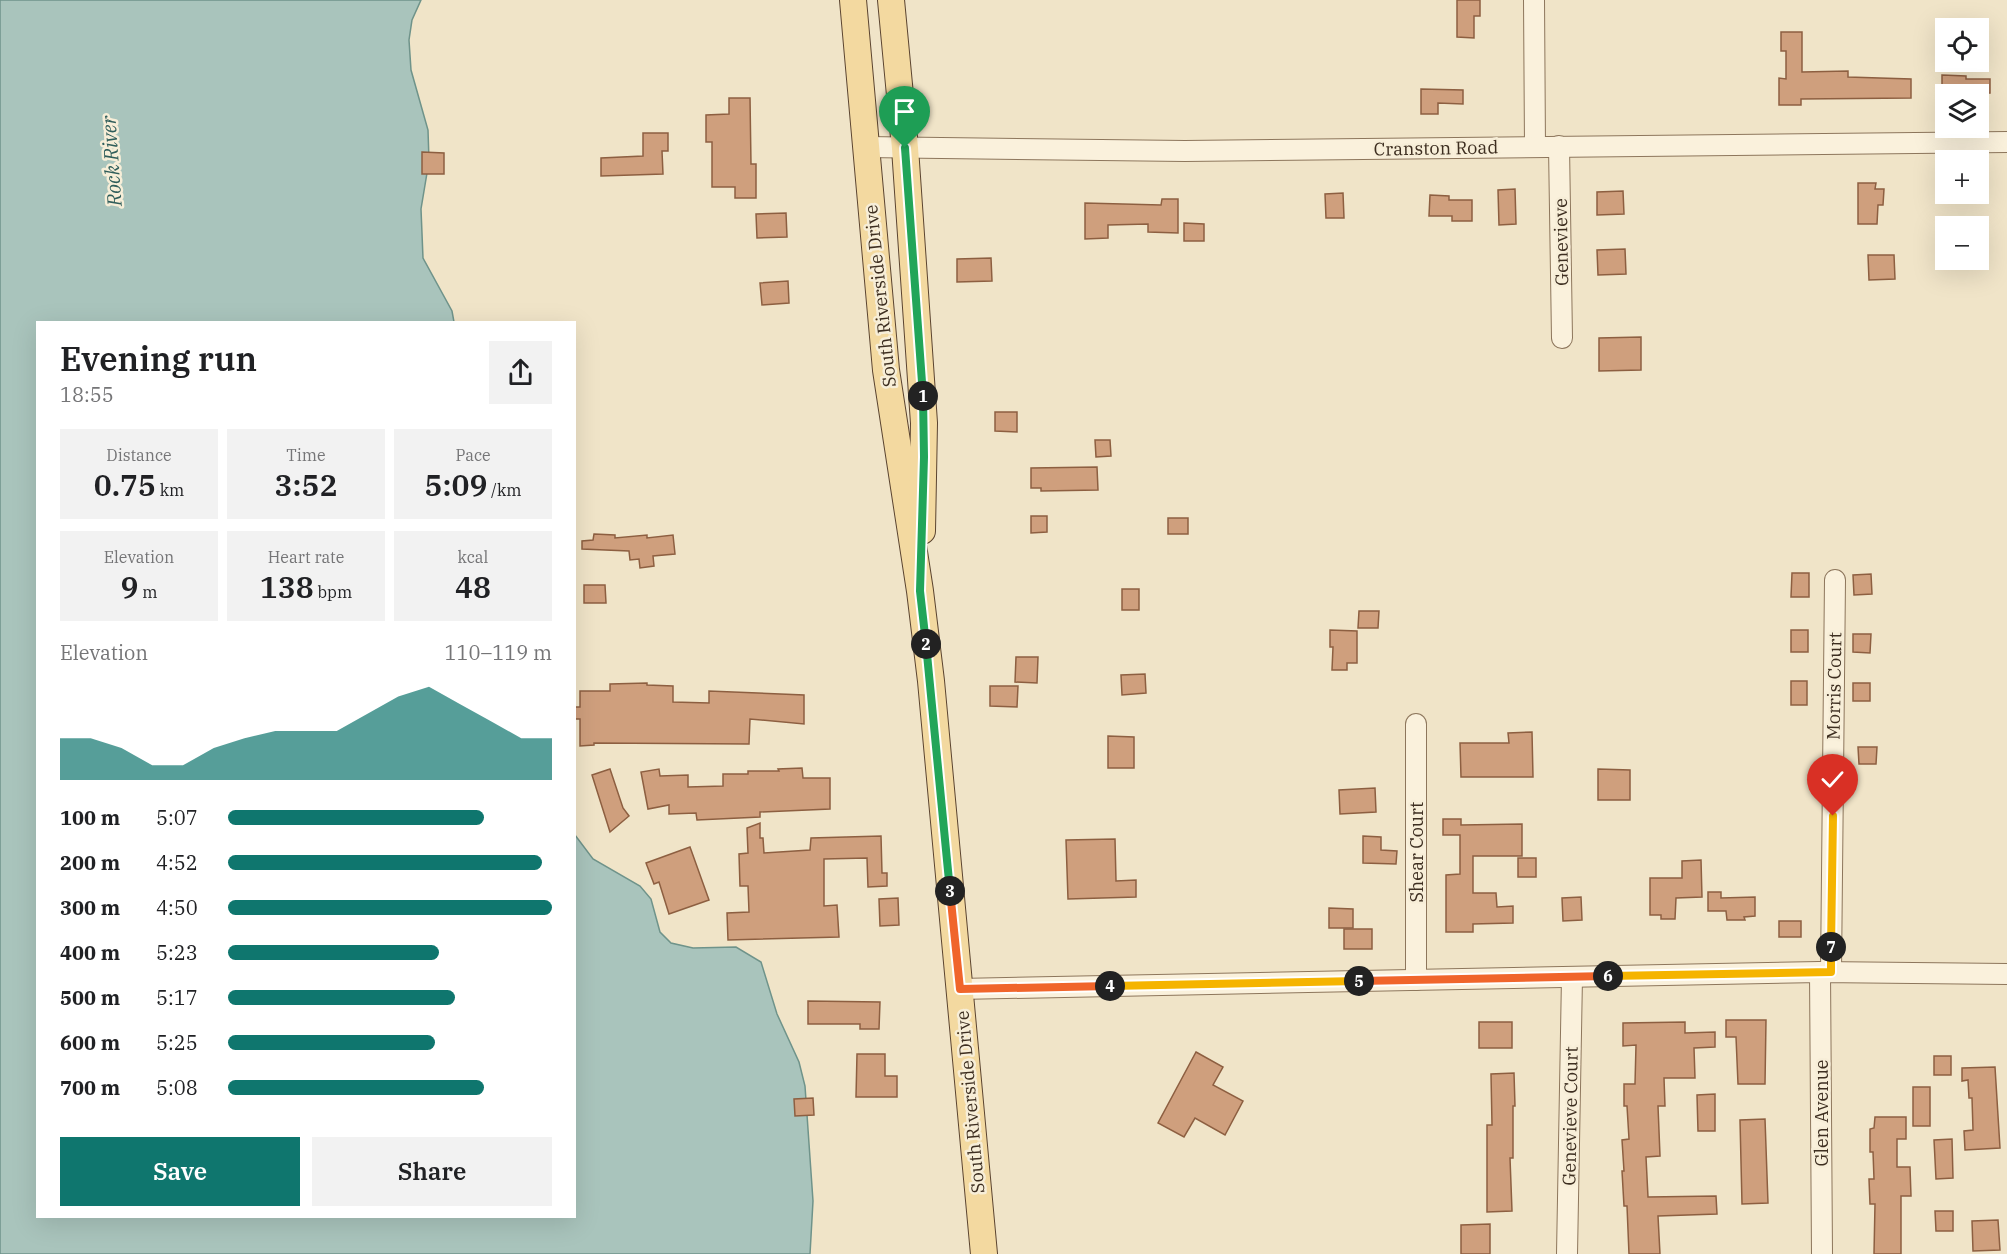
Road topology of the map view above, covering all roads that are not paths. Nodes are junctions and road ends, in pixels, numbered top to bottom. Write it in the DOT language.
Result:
graph roads {
  1 [pos="853,0"];
  2 [pos="891,0"];
  3 [pos="1534,0"];
  4 [pos="2007,142"];
  5 [pos="1535,146"];
  6 [pos="1559,146"];
  7 [pos="865,147"];
  8 [pos="905,148"];
  9 [pos="1562,338"];
  10 [pos="1836,580"];
  11 [pos="920,591"];
  12 [pos="1416,724"];
  13 [pos="1825,972"];
  14 [pos="2007,974"];
  15 [pos="1572,977"];
  16 [pos="1416,980"];
  17 [pos="960,989"];
  18 [pos="984,1254"];
  19 [pos="1567,1254"];
  20 [pos="1822,1254"];
  1 -- 7 [label="main road, South Riverside Drive"];
  2 -- 8 [label="main road, South Riverside Drive"];
  3 -- 5 [label="street"];
  4 -- 6 [label="street, Cranston Road"];
  5 -- 6 [label="street, Cranston Road"];
  5 -- 8 [label="street, Cranston Road"];
  6 -- 9 [label="street, Genevieve"];
  7 -- 8 [label="street, Cranston Road"];
  7 -- 11 [label="main road, South Riverside Drive"];
  8 -- 11 [label="main road, South Riverside Drive"];
  10 -- 13 [label="street, Morris Court"];
  11 -- 17 [label="main road, South Riverside Drive"];
  12 -- 16 [label="street, Shear Court"];
  13 -- 14 [label="street"];
  13 -- 15 [label="street"];
  13 -- 20 [label="street, Glen Avenue"];
  15 -- 16 [label="street"];
  15 -- 19 [label="street, Genevieve Court"];
  16 -- 17 [label="street"];
  17 -- 18 [label="main road, South Riverside Drive"];
}
